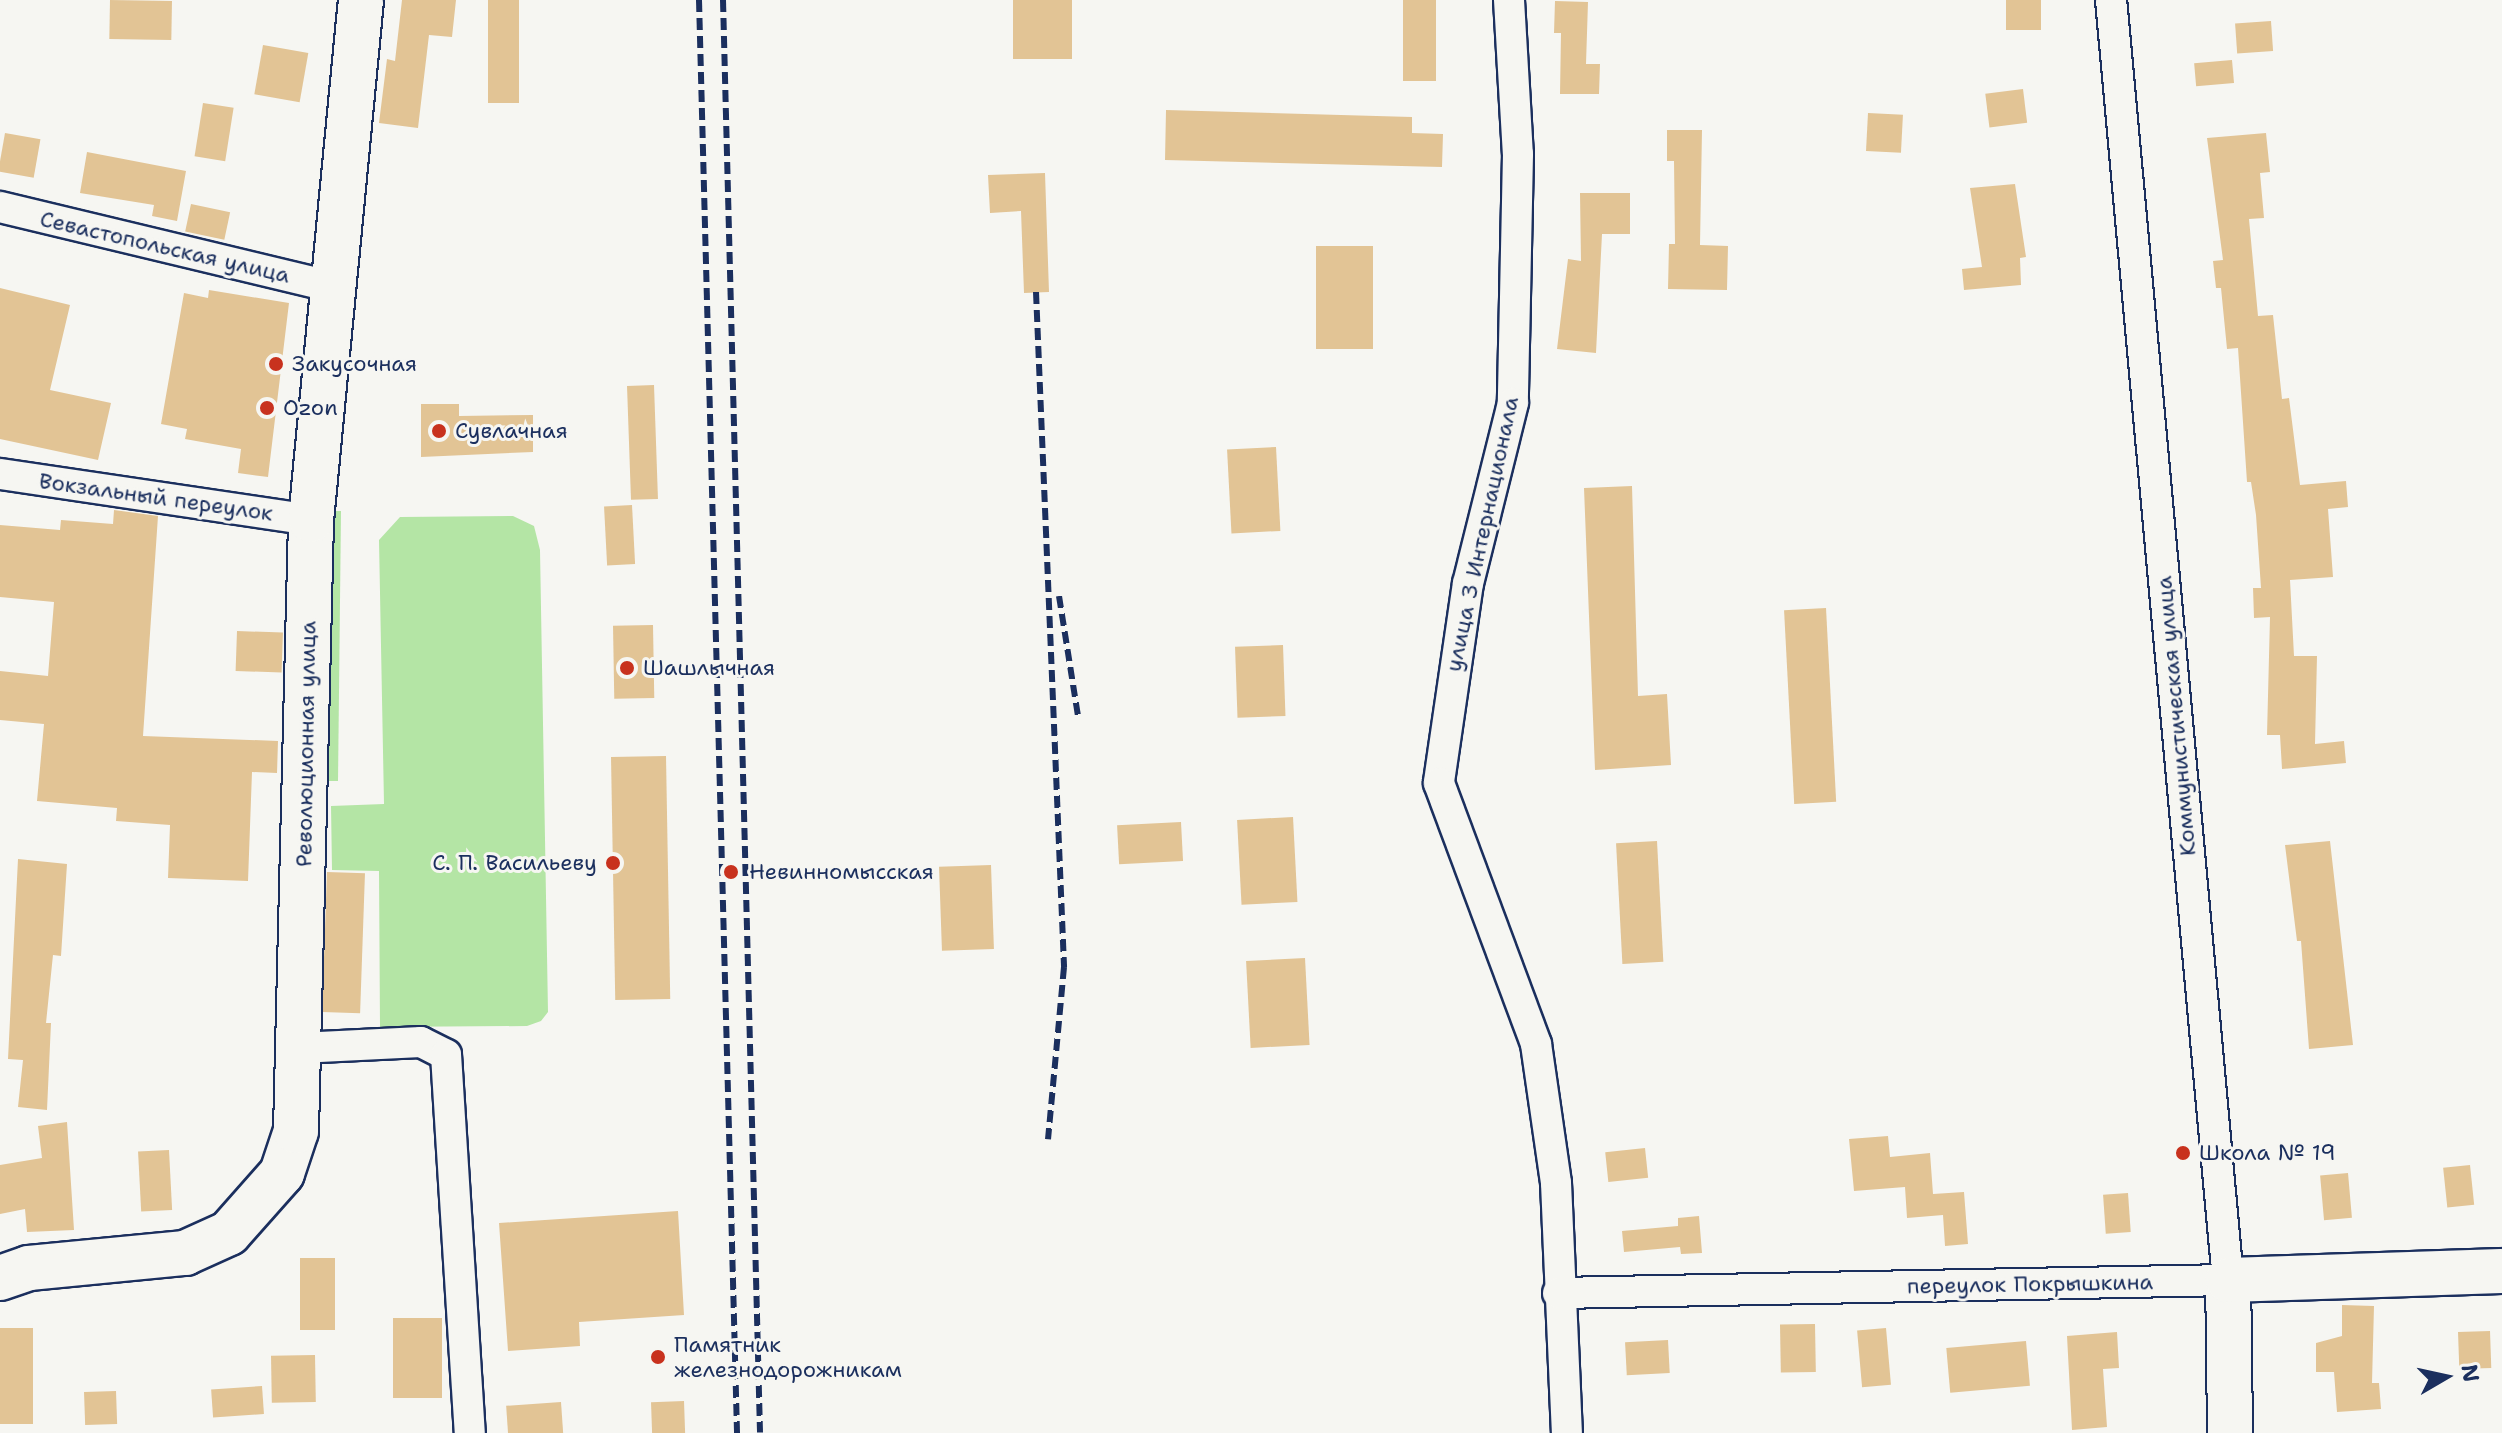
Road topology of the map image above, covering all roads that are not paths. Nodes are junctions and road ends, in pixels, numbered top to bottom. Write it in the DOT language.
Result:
graph roads {
  1 [pos="361,0"];
  2 [pos="1509,0"];
  3 [pos="2111,0"];
  4 [pos="0,207"];
  5 [pos="330,286"];
  6 [pos="0,474"];
  7 [pos="311,520"];
  8 [pos="299,1048"];
  9 [pos="2502,1271"];
  10 [pos="0,1278"];
  11 [pos="2228,1280"];
  12 [pos="1558,1293"];
  13 [pos="470,1433"];
  14 [pos="1567,1433"];
  15 [pos="2230,1433"];
  1 -- 5 [label="main road, Революционная улица"];
  2 -- 12 [label="street, улица 3 Интернационала"];
  3 -- 11 [label="street, Коммунистическая улица"];
  4 -- 5 [label="street, Севастопольская улица"];
  5 -- 7 [label="main road, Революционная улица"];
  6 -- 7 [label="street, Вокзальный переулок"];
  7 -- 8 [label="main road, Революционная улица"];
  8 -- 10 [label="main road, Революционная улица"];
  8 -- 13 [label="street"];
  9 -- 11 [label="main road, переулок Покрышкина"];
  11 -- 12 [label="street, переулок Покрышкина"];
  11 -- 15 [label="main road, Коммунистическая улица"];
  12 -- 14 [label="street, улица 3 Интернационала"];
}
